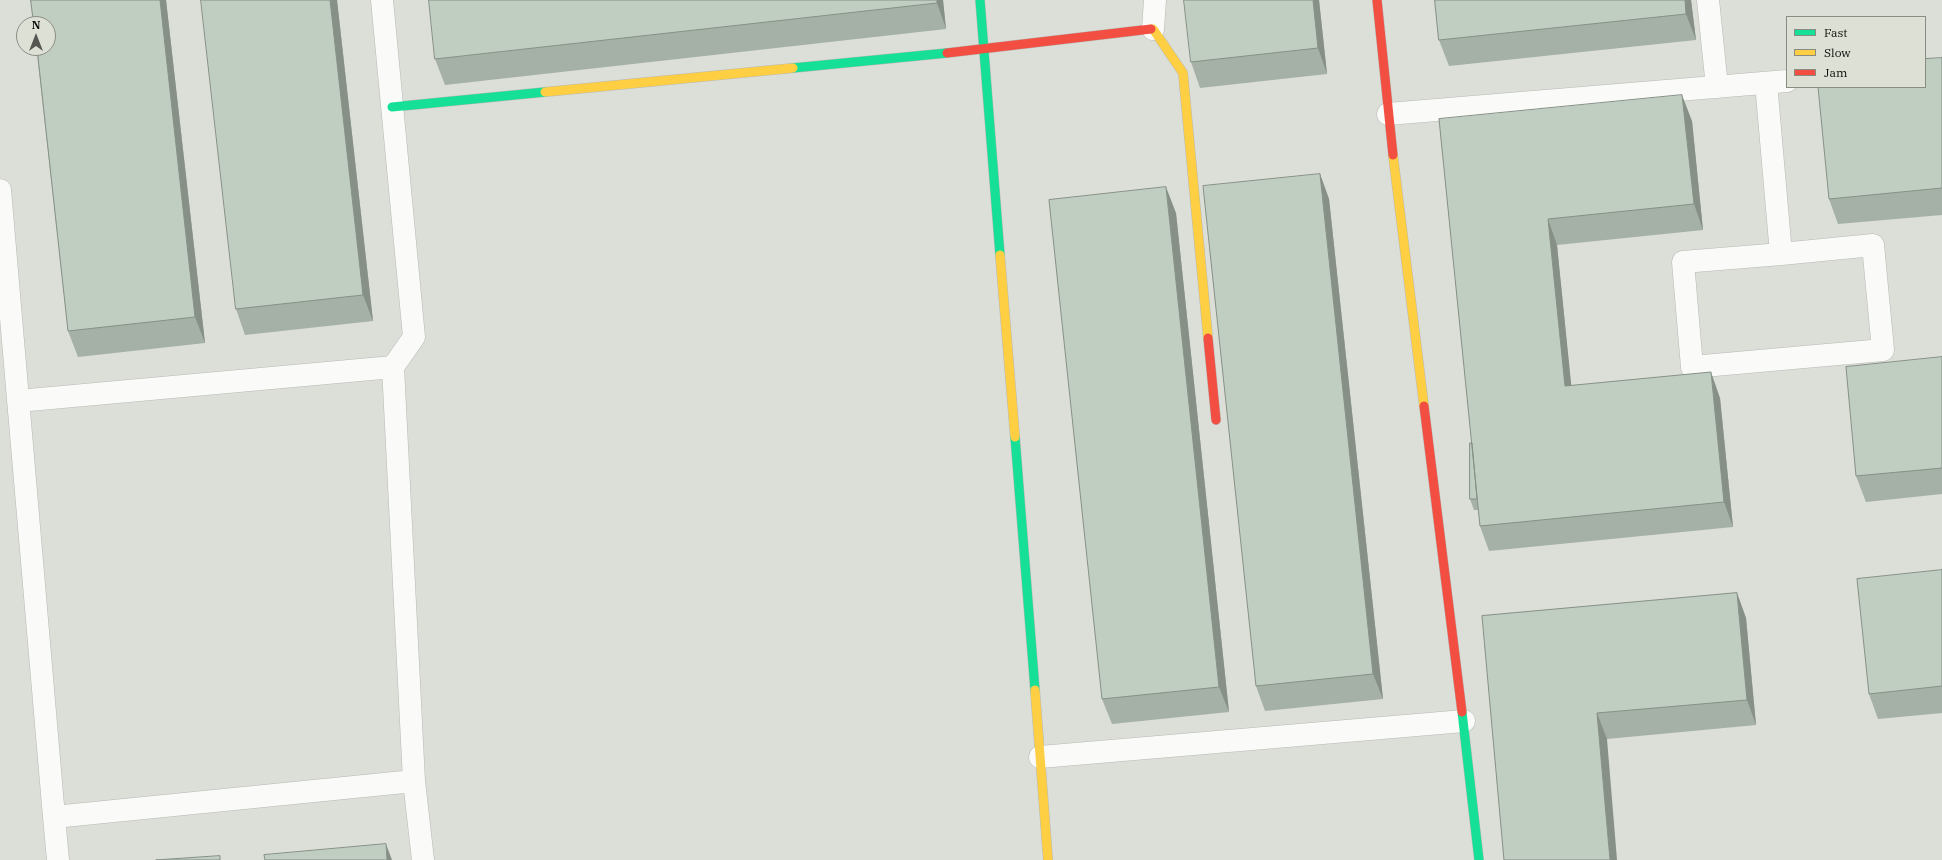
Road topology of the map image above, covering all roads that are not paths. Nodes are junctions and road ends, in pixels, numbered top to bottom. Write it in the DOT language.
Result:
graph roads {
  1 [pos="382,0"];
  2 [pos="980,0"];
  3 [pos="1154,0"];
  4 [pos="1377,0"];
  5 [pos="1708,0"];
  6 [pos="1153,29"];
  7 [pos="984,49"];
  8 [pos="1786,81"];
  9 [pos="1766,83"];
  10 [pos="1717,87"];
  11 [pos="392,107"];
  12 [pos="1388,114"];
  13 [pos="0,190"];
  14 [pos="1781,254"];
  15 [pos="393,367"];
  16 [pos="18,400"];
  17 [pos="1216,420"];
  18 [pos="1464,722"];
  19 [pos="1040,757"];
  20 [pos="414,781"];
  21 [pos="54,817"];
  22 [pos="58,860"];
  23 [pos="423,860"];
  24 [pos="1048,860"];
  25 [pos="1479,860"];
  1 -- 11 [label="street"];
  2 -- 7 [label="street"];
  3 -- 6 [label="street"];
  4 -- 12 [label="street"];
  5 -- 10 [label="street"];
  6 -- 7 [label="street"];
  6 -- 17 [label="street"];
  7 -- 11 [label="street"];
  7 -- 19 [label="street"];
  8 -- 9 [label="street"];
  9 -- 10 [label="street"];
  9 -- 14 [label="street"];
  10 -- 12 [label="street"];
  11 -- 15 [label="street"];
  12 -- 18 [label="street"];
  13 -- 16 [label="street"];
  14 -- 14 [label="street"];
  15 -- 16 [label="street"];
  15 -- 20 [label="street"];
  16 -- 21 [label="street"];
  18 -- 19 [label="street"];
  18 -- 25 [label="street"];
  19 -- 24 [label="street"];
  20 -- 21 [label="street"];
  20 -- 23 [label="street"];
  21 -- 22 [label="street"];
}
